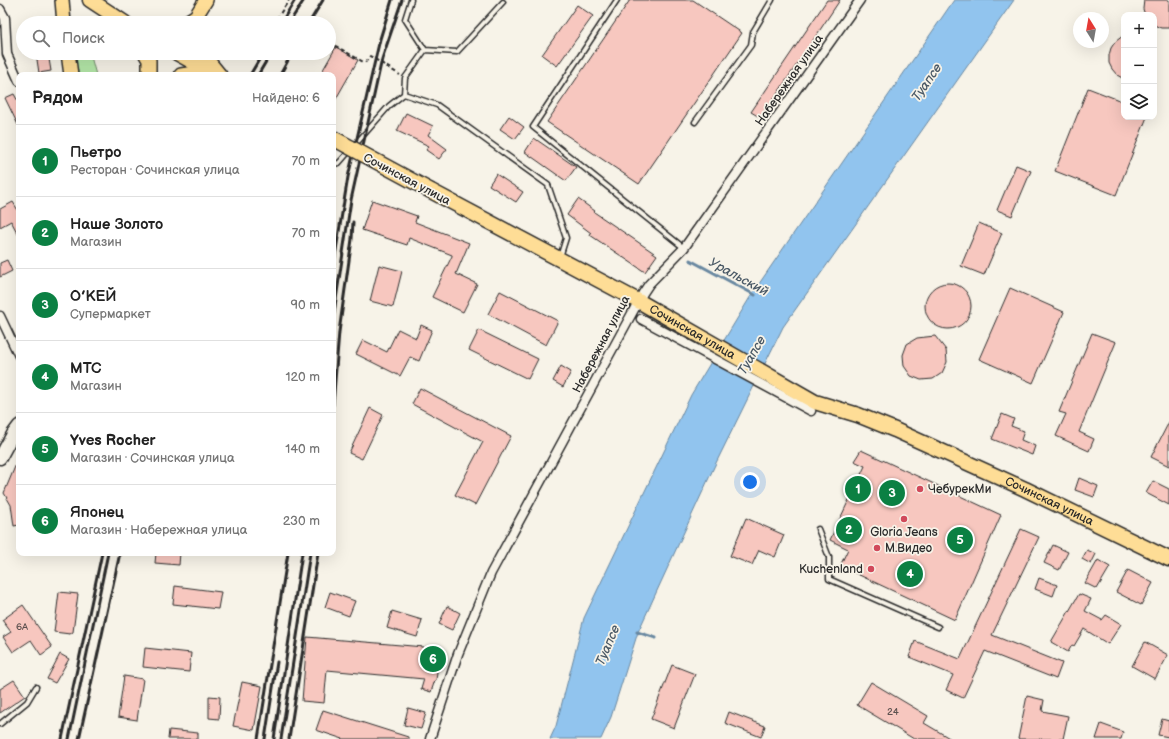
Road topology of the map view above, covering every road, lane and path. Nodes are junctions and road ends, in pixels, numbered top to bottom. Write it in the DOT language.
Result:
graph roads {
  1 [pos="62,0"];
  2 [pos="90,0"];
  3 [pos="206,0"];
  4 [pos="209,0"];
  5 [pos="289,0"];
  6 [pos="411,0"];
  7 [pos="617,0"];
  8 [pos="772,0"];
  9 [pos="860,0"];
  10 [pos="503,2"];
  11 [pos="0,10"];
  12 [pos="63,16"];
  13 [pos="114,16"];
  14 [pos="196,16"];
  15 [pos="203,16"];
  16 [pos="279,16"];
  17 [pos="336,46"];
  18 [pos="425,50"];
  19 [pos="69,60"];
  20 [pos="149,60"];
  21 [pos="190,60"];
  22 [pos="209,60"];
  23 [pos="71,72"];
  24 [pos="149,72"];
  25 [pos="212,72"];
  26 [pos="218,72"];
  27 [pos="16,74"];
  28 [pos="405,78"];
  29 [pos="404,94"];
  30 [pos="695,122"];
  31 [pos="336,140"];
  32 [pos="336,164"];
  33 [pos="684,248"];
  34 [pos="559,259"];
  35 [pos="640,302"];
  36 [pos="0,316"];
  37 [pos="641,319"];
  38 [pos="16,350"];
  39 [pos="813,407"];
  40 [pos="16,430"];
  41 [pos="0,458"];
  42 [pos="818,529"];
  43 [pos="1169,559"];
  44 [pos="938,627"];
  45 [pos="36,687"];
  46 [pos="0,724"];
  47 [pos="430,739"];
  1 -- 12 [label="main road"];
  2 -- 13 [label="highway"];
  3 -- 14 [label="main road"];
  4 -- 15 [label="main road"];
  5 -- 16 [label="path"];
  6 -- 18 [label="lane"];
  7 -- 33 [label="lane"];
  8 -- 30 [label="lane"];
  9 -- 33 [label="street, Набережная улица"];
  10 -- 18 [label="lane"];
  11 -- 27 [label="street"];
  17 -- 28 [label="path"];
  18 -- 28 [label="lane"];
  19 -- 23 [label="main road"];
  20 -- 24 [label="main road"];
  21 -- 25 [label="highway"];
  22 -- 26 [label="main road"];
  28 -- 29 [label="lane"];
  29 -- 32 [label="lane"];
  29 -- 34 [label="lane"];
  31 -- 34 [label="highway, Сочинская улица, bridge"];
  33 -- 35 [label="street, Набережная улица"];
  34 -- 35 [label="highway, Сочинская улица"];
  35 -- 39 [label="highway, Сочинская улица"];
  35 -- 47 [label="street, Набережная улица"];
  36 -- 38 [label="street"];
  37 -- 39 [label="street"];
  39 -- 43 [label="highway, Сочинская улица"];
  40 -- 41 [label="main road"];
  42 -- 44 [label="lane"];
  45 -- 46 [label="lane"];
}
